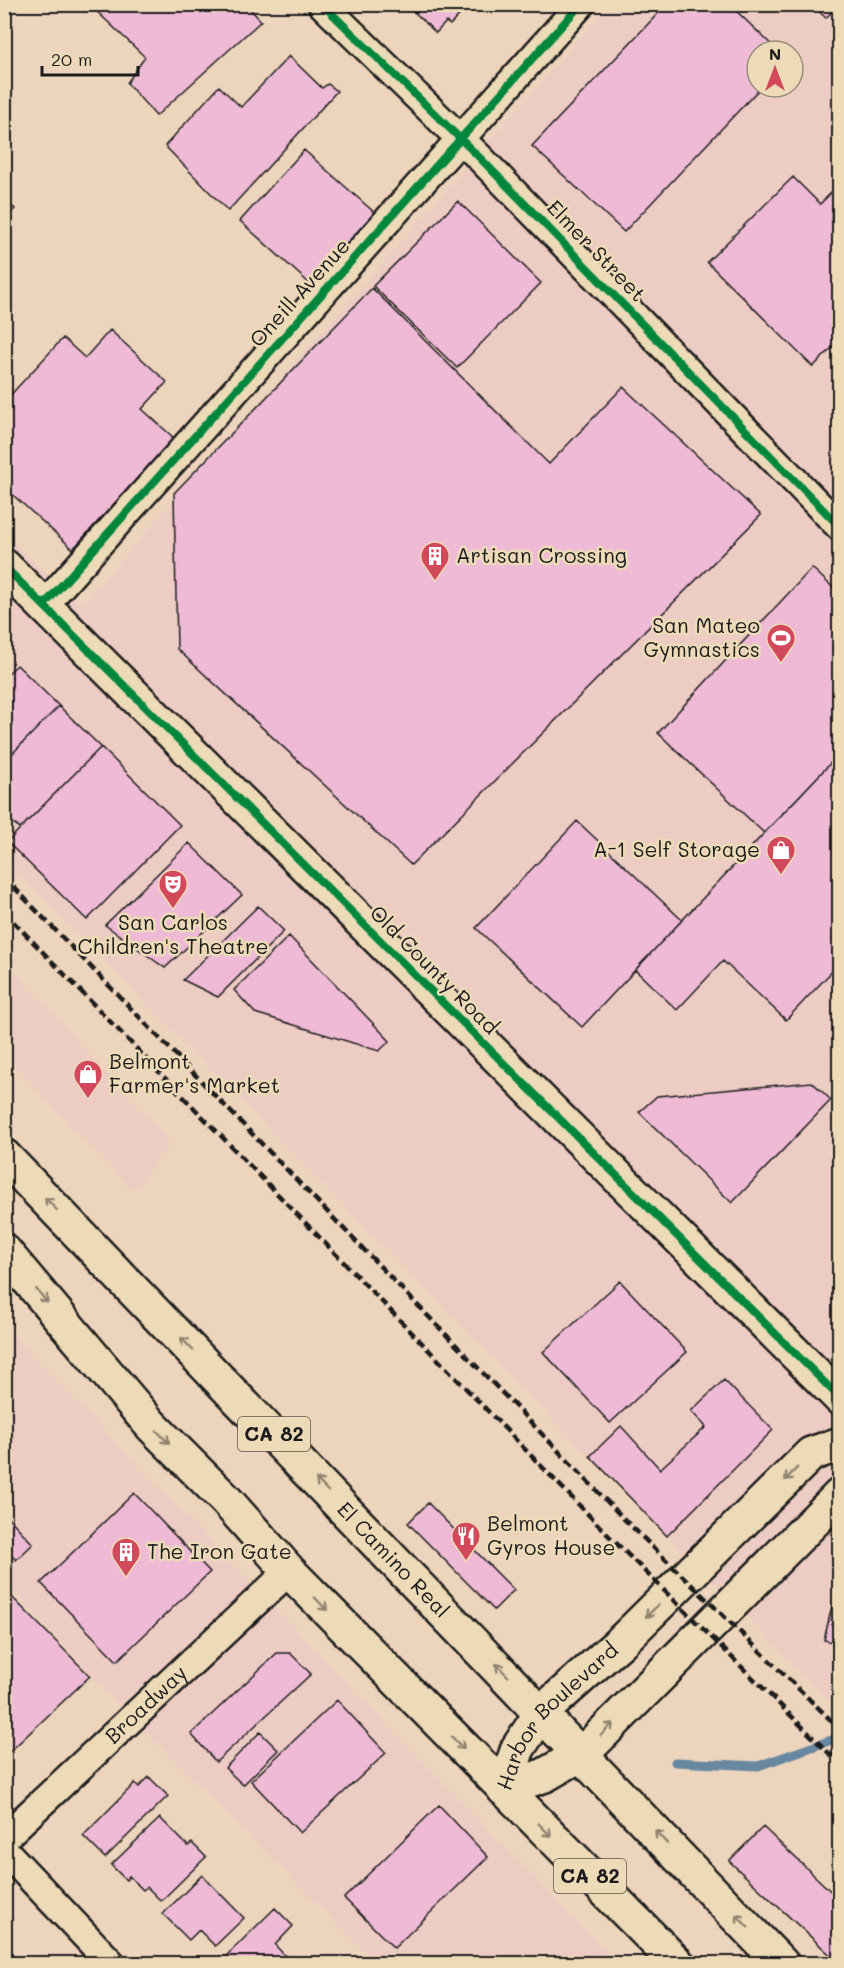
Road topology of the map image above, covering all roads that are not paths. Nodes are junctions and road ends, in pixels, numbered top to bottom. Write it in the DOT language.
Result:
graph roads {
  1 [pos="322,4"];
  2 [pos="581,4"];
  3 [pos="462,140"];
  4 [pos="840,527"];
  5 [pos="4,566"];
  6 [pos="44,605"];
  7 [pos="4,1156"];
  8 [pos="4,1251"];
  9 [pos="840,1398"];
  10 [pos="840,1444"];
  11 [pos="840,1495"];
  12 [pos="289,1571"];
  13 [pos="542,1712"];
  14 [pos="582,1753"];
  15 [pos="504,1789"];
  16 [pos="4,1838"];
  17 [pos="4,1850"];
  18 [pos="112,1964"];
  19 [pos="678,1964"];
  20 [pos="782,1964"];
  1 -- 3 [label="street, Elmer Street"];
  2 -- 3 [label="street, Oneill Avenue"];
  3 -- 4 [label="street, Elmer Street"];
  3 -- 6 [label="street, Oneill Avenue"];
  5 -- 6 [label="main road, Old County Road"];
  6 -- 9 [label="main road, Old County Road"];
  13 -- 7 [label="main road, El Camino Real / CA 82, one-way"];
  8 -- 12 [label="main road, CA 82, one-way"];
  10 -- 13 [label="main road, Harbor Boulevard, one-way"];
  14 -- 11 [label="main road, Harbor Boulevard, one-way"];
  12 -- 15 [label="main road, CA 82, one-way"];
  12 -- 16 [label="street, Broadway"];
  13 -- 14 [label="main road, El Camino Real / CA 82"];
  13 -- 15 [label="main road, Harbor Boulevard"];
  14 -- 15 [label="main road, Harbor Boulevard"];
  20 -- 14 [label="main road, El Camino Real / CA 82, one-way"];
  15 -- 19 [label="main road, CA 82, one-way"];
  17 -- 18 [label="street"];
}
